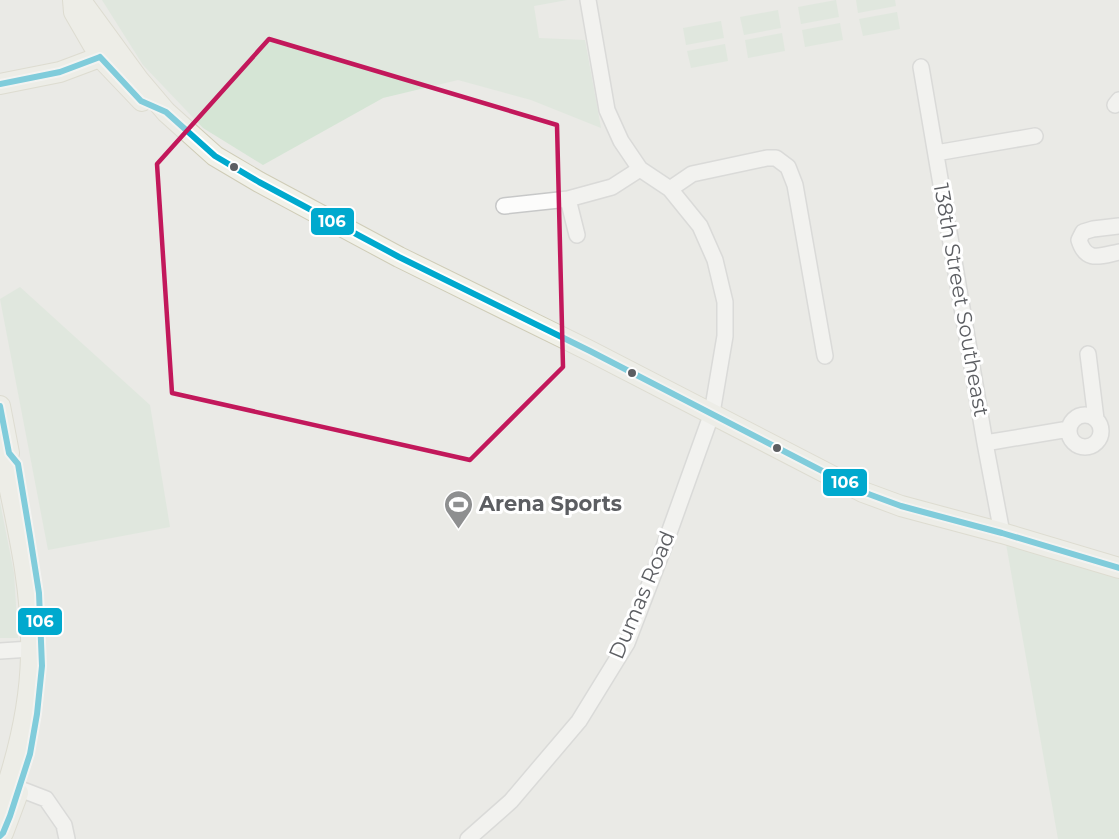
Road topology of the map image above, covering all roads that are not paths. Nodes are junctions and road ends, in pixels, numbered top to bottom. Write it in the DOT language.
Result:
graph roads {
  1 [pos="74,0"];
  2 [pos="588,0"];
  3 [pos="100,57"];
  4 [pos="921,67"];
  5 [pos="138,79"];
  6 [pos="0,84"];
  7 [pos="166,112"];
  8 [pos="1035,136"];
  9 [pos="936,153"];
  10 [pos="640,169"];
  11 [pos="670,189"];
  12 [pos="568,199"];
  13 [pos="504,206"];
  14 [pos="1119,226"];
  15 [pos="577,235"];
  16 [pos="1119,252"];
  17 [pos="1088,354"];
  18 [pos="825,356"];
  19 [pos="0,406"];
  20 [pos="712,413"];
  21 [pos="1096,419"];
  22 [pos="1069,429"];
  23 [pos="985,443"];
  24 [pos="9,453"];
  25 [pos="1002,533"];
  26 [pos="1119,568"];
  27 [pos="31,649"];
  28 [pos="0,651"];
  29 [pos="20,789"];
  30 [pos="0,807"];
  31 [pos="0,836"];
  32 [pos="67,839"];
  33 [pos="468,839"];
  1 -- 3 [label="main road"];
  1 -- 5 [label="main road"];
  2 -- 10 [label="street"];
  3 -- 5 [label="main road"];
  3 -- 6 [label="main road"];
  3 -- 7 [label="main road"];
  4 -- 9 [label="street, 138th Street Southeast"];
  5 -- 7 [label="main road"];
  7 -- 20 [label="main road"];
  8 -- 9 [label="street"];
  9 -- 23 [label="street, 138th Street Southeast"];
  10 -- 11 [label="street, Dumas Road"];
  10 -- 12 [label="street"];
  11 -- 18 [label="street"];
  11 -- 20 [label="street, Dumas Road"];
  12 -- 13 [label="street"];
  12 -- 15 [label="street"];
  14 -- 16 [label="street"];
  17 -- 21 [label="street"];
  19 -- 24 [label="main road"];
  20 -- 25 [label="main road"];
  20 -- 33 [label="street, Dumas Road"];
  21 -- 22 [label="street"];
  21 -- 22 [label="street"];
  22 -- 23 [label="street"];
  23 -- 25 [label="street, 138th Street Southeast"];
  24 -- 27 [label="main road"];
  24 -- 29 [label="main road"];
  25 -- 26 [label="main road"];
  27 -- 28 [label="street"];
  27 -- 30 [label="main road"];
  29 -- 31 [label="main road"];
  29 -- 32 [label="street"];
}
